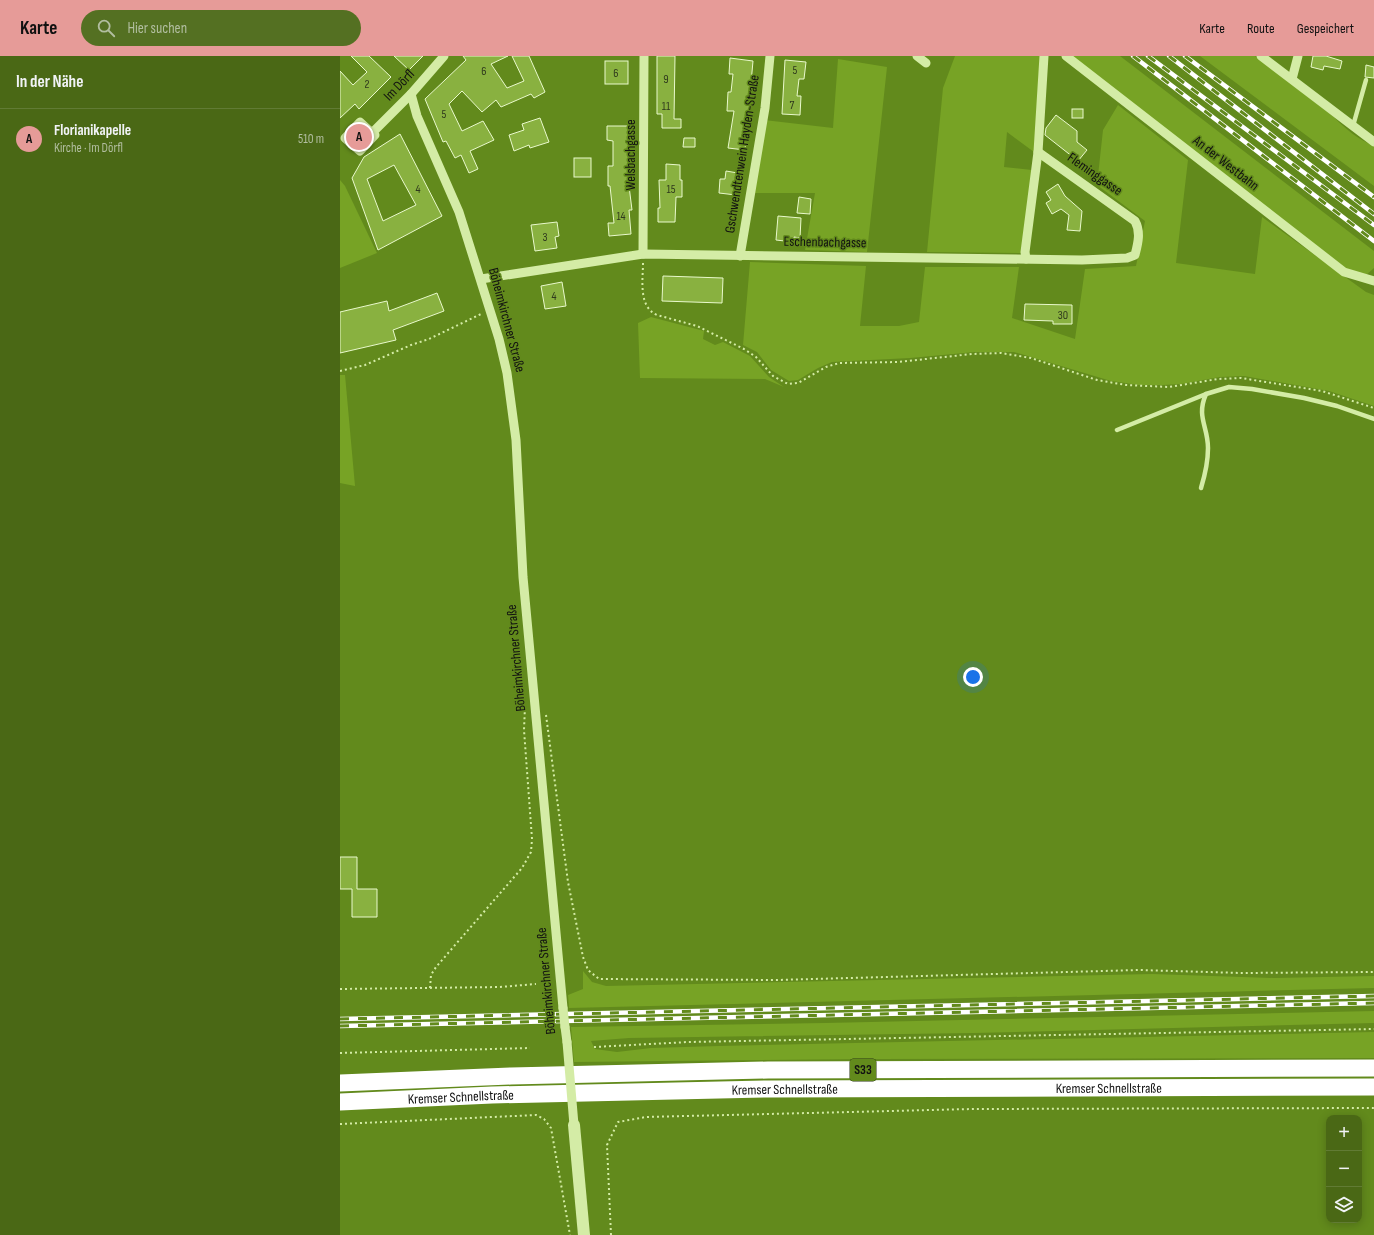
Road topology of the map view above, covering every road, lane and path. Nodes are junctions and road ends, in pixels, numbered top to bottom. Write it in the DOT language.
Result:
graph roads {
  1 [pos="444,56"];
  2 [pos="644,56"];
  3 [pos="770,56"];
  4 [pos="916,56"];
  5 [pos="1044,56"];
  6 [pos="1066,56"];
  7 [pos="1261,56"];
  8 [pos="1298,56"];
  9 [pos="926,63"];
  10 [pos="1292,79"];
  11 [pos="1366,80"];
  12 [pos="411,94"];
  13 [pos="1353,126"];
  14 [pos="372,133"];
  15 [pos="1374,142"];
  16 [pos="1038,152"];
  17 [pos="1135,221"];
  18 [pos="643,254"];
  19 [pos="740,256"];
  20 [pos="1026,258"];
  21 [pos="481,279"];
  22 [pos="1374,282"];
  23 [pos="490,309"];
  24 [pos="340,371"];
  25 [pos="1084,376"];
  26 [pos="1206,394"];
  27 [pos="1374,419"];
  28 [pos="1117,430"];
  29 [pos="1201,488"];
  30 [pos="534,694"];
  31 [pos="1374,972"];
  32 [pos="536,984"];
  33 [pos="430,988"];
  34 [pos="340,989"];
  35 [pos="1374,1029"];
  36 [pos="594,1047"];
  37 [pos="530,1048"];
  38 [pos="340,1053"];
  39 [pos="1374,1068"];
  40 [pos="340,1083"];
  41 [pos="1374,1087"];
  42 [pos="340,1102"];
  43 [pos="1374,1108"];
  44 [pos="340,1124"];
  45 [pos="574,1125"];
  46 [pos="570,1235"];
  47 [pos="584,1235"];
  48 [pos="611,1235"];
  1 -- 12 [label="street, Im Dörfl"];
  2 -- 18 [label="street, Welsbachgasse"];
  3 -- 19 [label="street, Gschwendtenwein Hayden-Straße"];
  4 -- 9 [label="street"];
  5 -- 16 [label="street"];
  6 -- 22 [label="street, An der Westbahn"];
  7 -- 10 [label="street"];
  8 -- 10 [label="street"];
  10 -- 13 [label="street"];
  11 -- 13 [label="lane"];
  12 -- 14 [label="street, Im Dörfl"];
  12 -- 21 [label="street, Böheimkirchner Straße"];
  13 -- 15 [label="street"];
  16 -- 17 [label="street, Fleminggasse"];
  16 -- 20 [label="street"];
  17 -- 20 [label="street, Eschenbachgasse"];
  18 -- 19 [label="street, Eschenbachgasse"];
  18 -- 21 [label="street, Eschenbachgasse"];
  18 -- 25 [label="path"];
  19 -- 20 [label="street, Eschenbachgasse"];
  21 -- 23 [label="street, Böheimkirchner Straße"];
  23 -- 24 [label="path"];
  23 -- 30 [label="street, Böheimkirchner Straße"];
  26 -- 27 [label="lane"];
  26 -- 28 [label="lane"];
  26 -- 29 [label="lane"];
  30 -- 31 [label="path"];
  30 -- 33 [label="path"];
  30 -- 45 [label="street, Böheimkirchner Straße, bridge"];
  32 -- 33 [label="path"];
  33 -- 34 [label="path"];
  35 -- 36 [label="path"];
  37 -- 38 [label="path"];
  39 -- 40 [label="highway, Kremser Schnellstraße / S33"];
  41 -- 42 [label="highway, Kremser Schnellstraße / S33"];
  43 -- 48 [label="path"];
  44 -- 46 [label="path"];
  45 -- 47 [label="street, Böheimkirchner Straße"];
}
